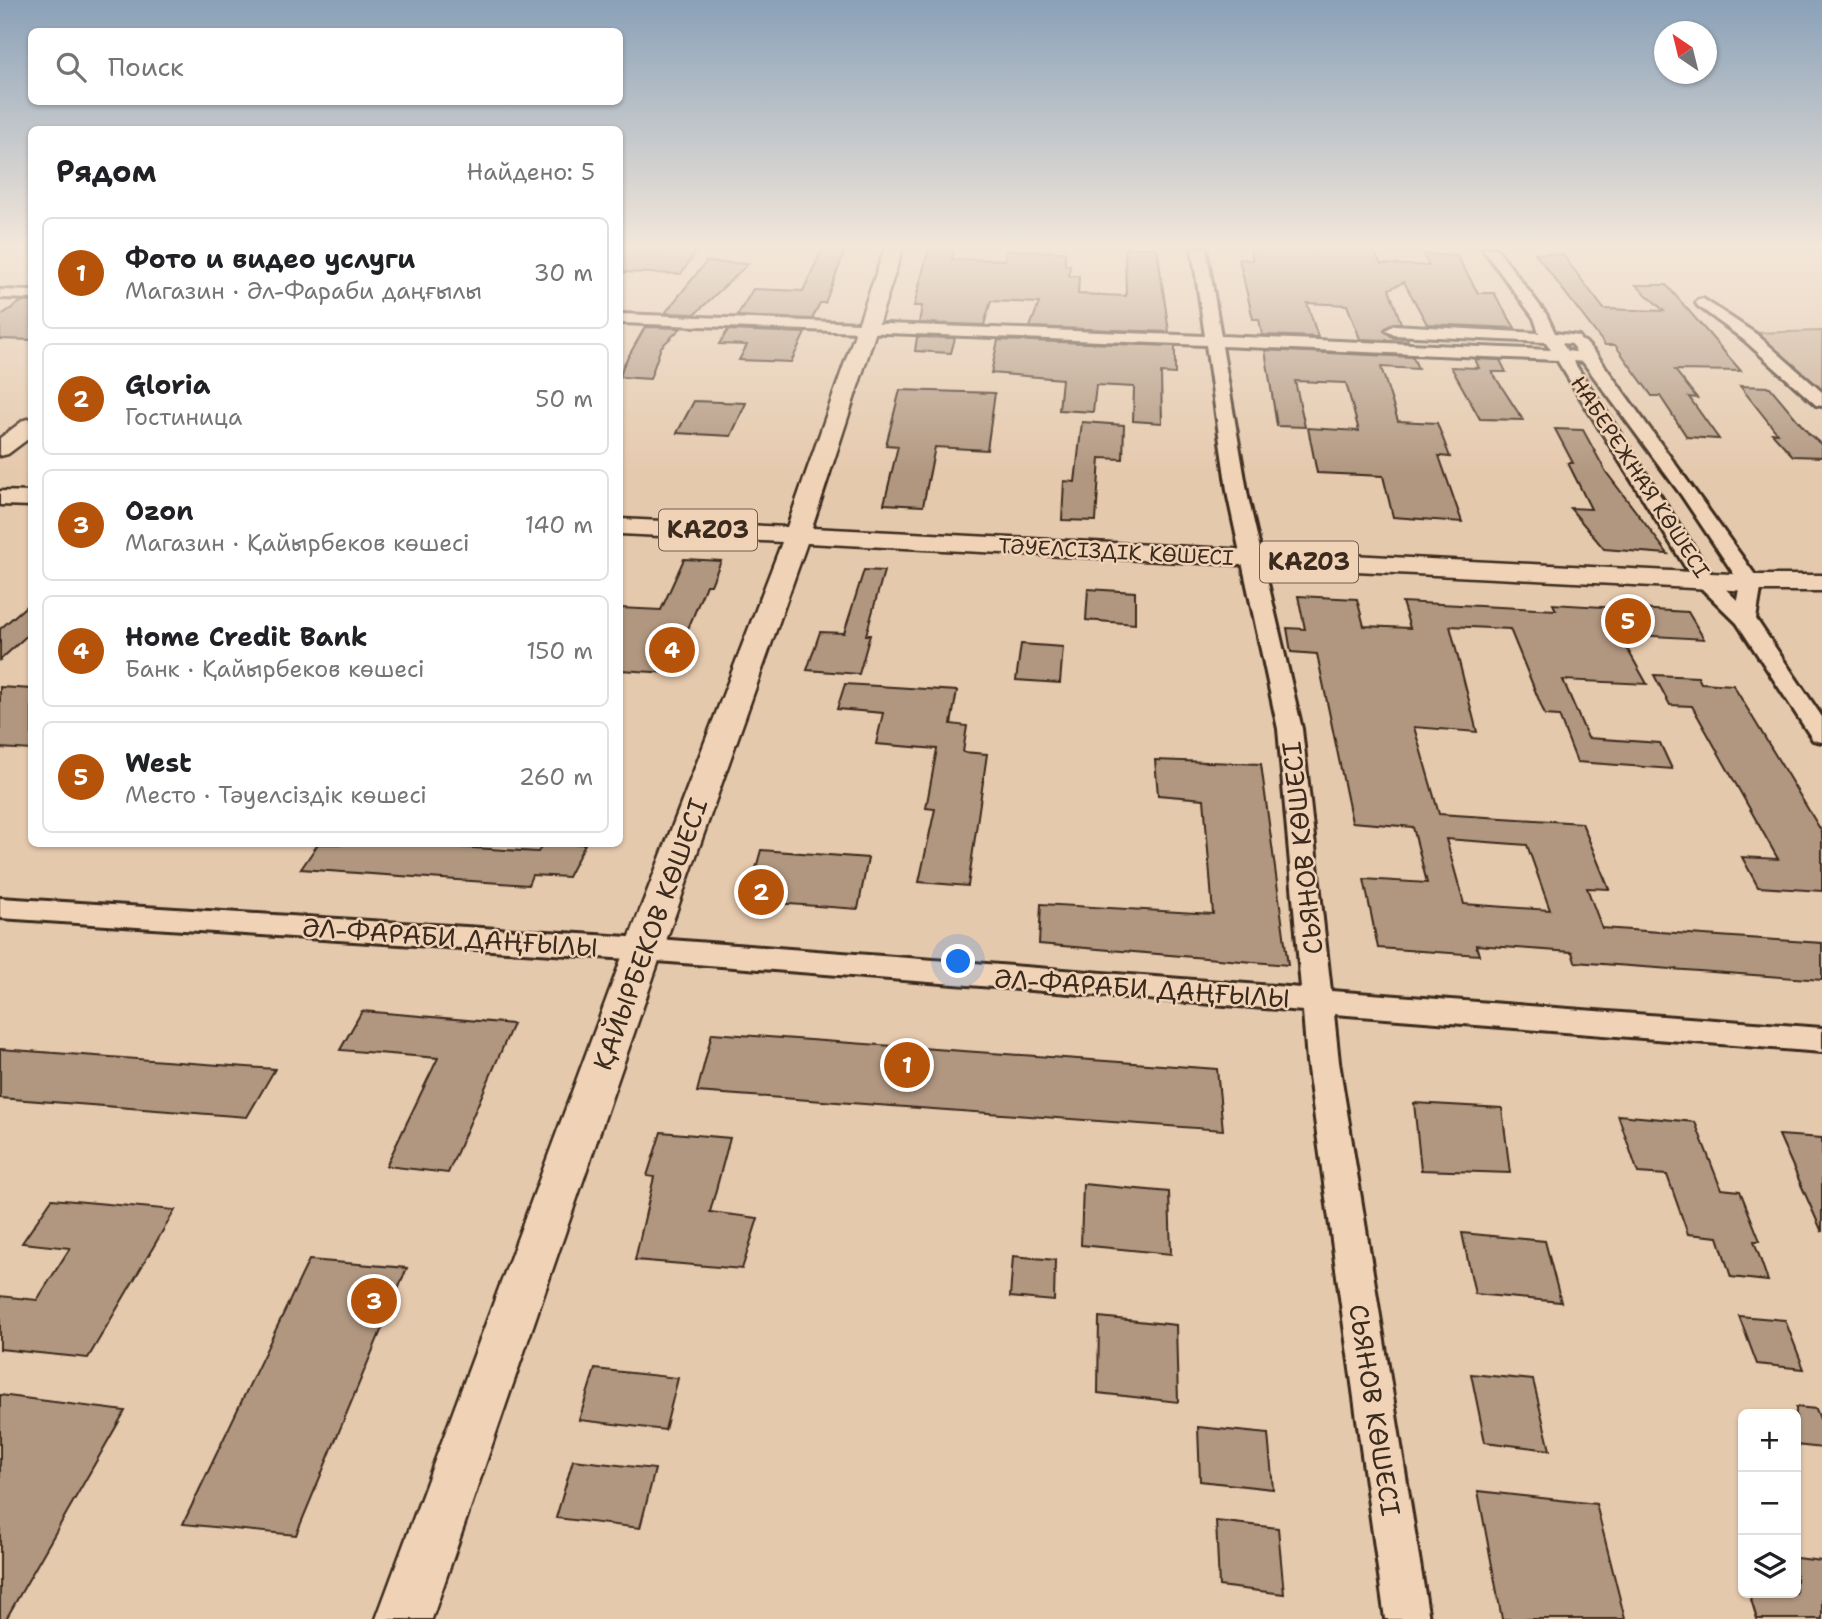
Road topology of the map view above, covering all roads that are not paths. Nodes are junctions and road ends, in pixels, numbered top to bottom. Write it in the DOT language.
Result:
graph roads {
  1 [pos="868,324"];
  2 [pos="1121,324"];
  3 [pos="1210,324"];
  4 [pos="1544,324"];
  5 [pos="1551,324"];
  6 [pos="1731,324"];
  7 [pos="1211,327"];
  8 [pos="1374,330"];
  9 [pos="1550,337"];
  10 [pos="1573,339"];
  11 [pos="1563,356"];
  12 [pos="1590,357"];
  13 [pos="1822,401"];
  14 [pos="28,415"];
  15 [pos="28,428"];
  16 [pos="0,434"];
  17 [pos="0,449"];
  18 [pos="0,498"];
  19 [pos="28,499"];
  20 [pos="623,526"];
  21 [pos="797,535"];
  22 [pos="1253,560"];
  23 [pos="1705,581"];
  24 [pos="1751,583"];
  25 [pos="1822,583"];
  26 [pos="1745,619"];
  27 [pos="1822,735"];
  28 [pos="0,908"];
  29 [pos="644,949"];
  30 [pos="1318,1001"];
  31 [pos="1822,1040"];
  32 [pos="404,1619"];
  33 [pos="1407,1619"];
  1 -- 21 [label="main road, ҚАЙЫРБЕКОВ КӨШЕСІ"];
  2 -- 7 [label="street"];
  3 -- 7 [label="street, СЬЯНОВ КӨШЕСІ"];
  4 -- 9 [label="street, НАБЕРЕЖНАЯ КӨШЕСІ"];
  5 -- 10 [label="street"];
  6 -- 13 [label="street"];
  7 -- 11 [label="street"];
  7 -- 22 [label="street, СЬЯНОВ КӨШЕСІ"];
  8 -- 9 [label="street"];
  9 -- 10 [label="street"];
  9 -- 11 [label="street, НАБЕРЕЖНАЯ КӨШЕСІ"];
  10 -- 12 [label="street"];
  11 -- 12 [label="street"];
  11 -- 23 [label="street, НАБЕРЕЖНАЯ КӨШЕСІ"];
  12 -- 24 [label="street"];
  14 -- 16 [label="main road"];
  15 -- 17 [label="main road"];
  18 -- 19 [label="main road"];
  20 -- 21 [label="main road, ТӘУЕЛСІЗДІК КӨШЕСІ / KАZ03"];
  21 -- 22 [label="main road, ТӘУЕЛСІЗДІК КӨШЕСІ / KАZ03"];
  21 -- 29 [label="main road, ҚАЙЫРБЕКОВ КӨШЕСІ"];
  22 -- 23 [label="main road, ТӘУЕЛСІЗДІК КӨШЕСІ / KАZ03"];
  22 -- 30 [label="street, СЬЯНОВ КӨШЕСІ"];
  23 -- 24 [label="main road, ТӘУЕЛСІЗДІК КӨШЕСІ / KАZ03"];
  23 -- 26 [label="street, НАБЕРЕЖНАЯ КӨШЕСІ"];
  24 -- 25 [label="main road, ТӘУЕЛСІЗДІК КӨШЕСІ / KАZ03"];
  24 -- 26 [label="street"];
  26 -- 27 [label="street, НАБЕРЕЖНАЯ КӨШЕСІ"];
  28 -- 29 [label="street, ӘЛ-ФАРАБИ ДАҢҒЫЛЫ"];
  29 -- 30 [label="street, ӘЛ-ФАРАБИ ДАҢҒЫЛЫ"];
  29 -- 32 [label="main road, ҚАЙЫРБЕКОВ КӨШЕСІ"];
  30 -- 31 [label="street, ӘЛ-ФАРАБИ ДАҢҒЫЛЫ"];
  30 -- 33 [label="street, СЬЯНОВ КӨШЕСІ"];
}
